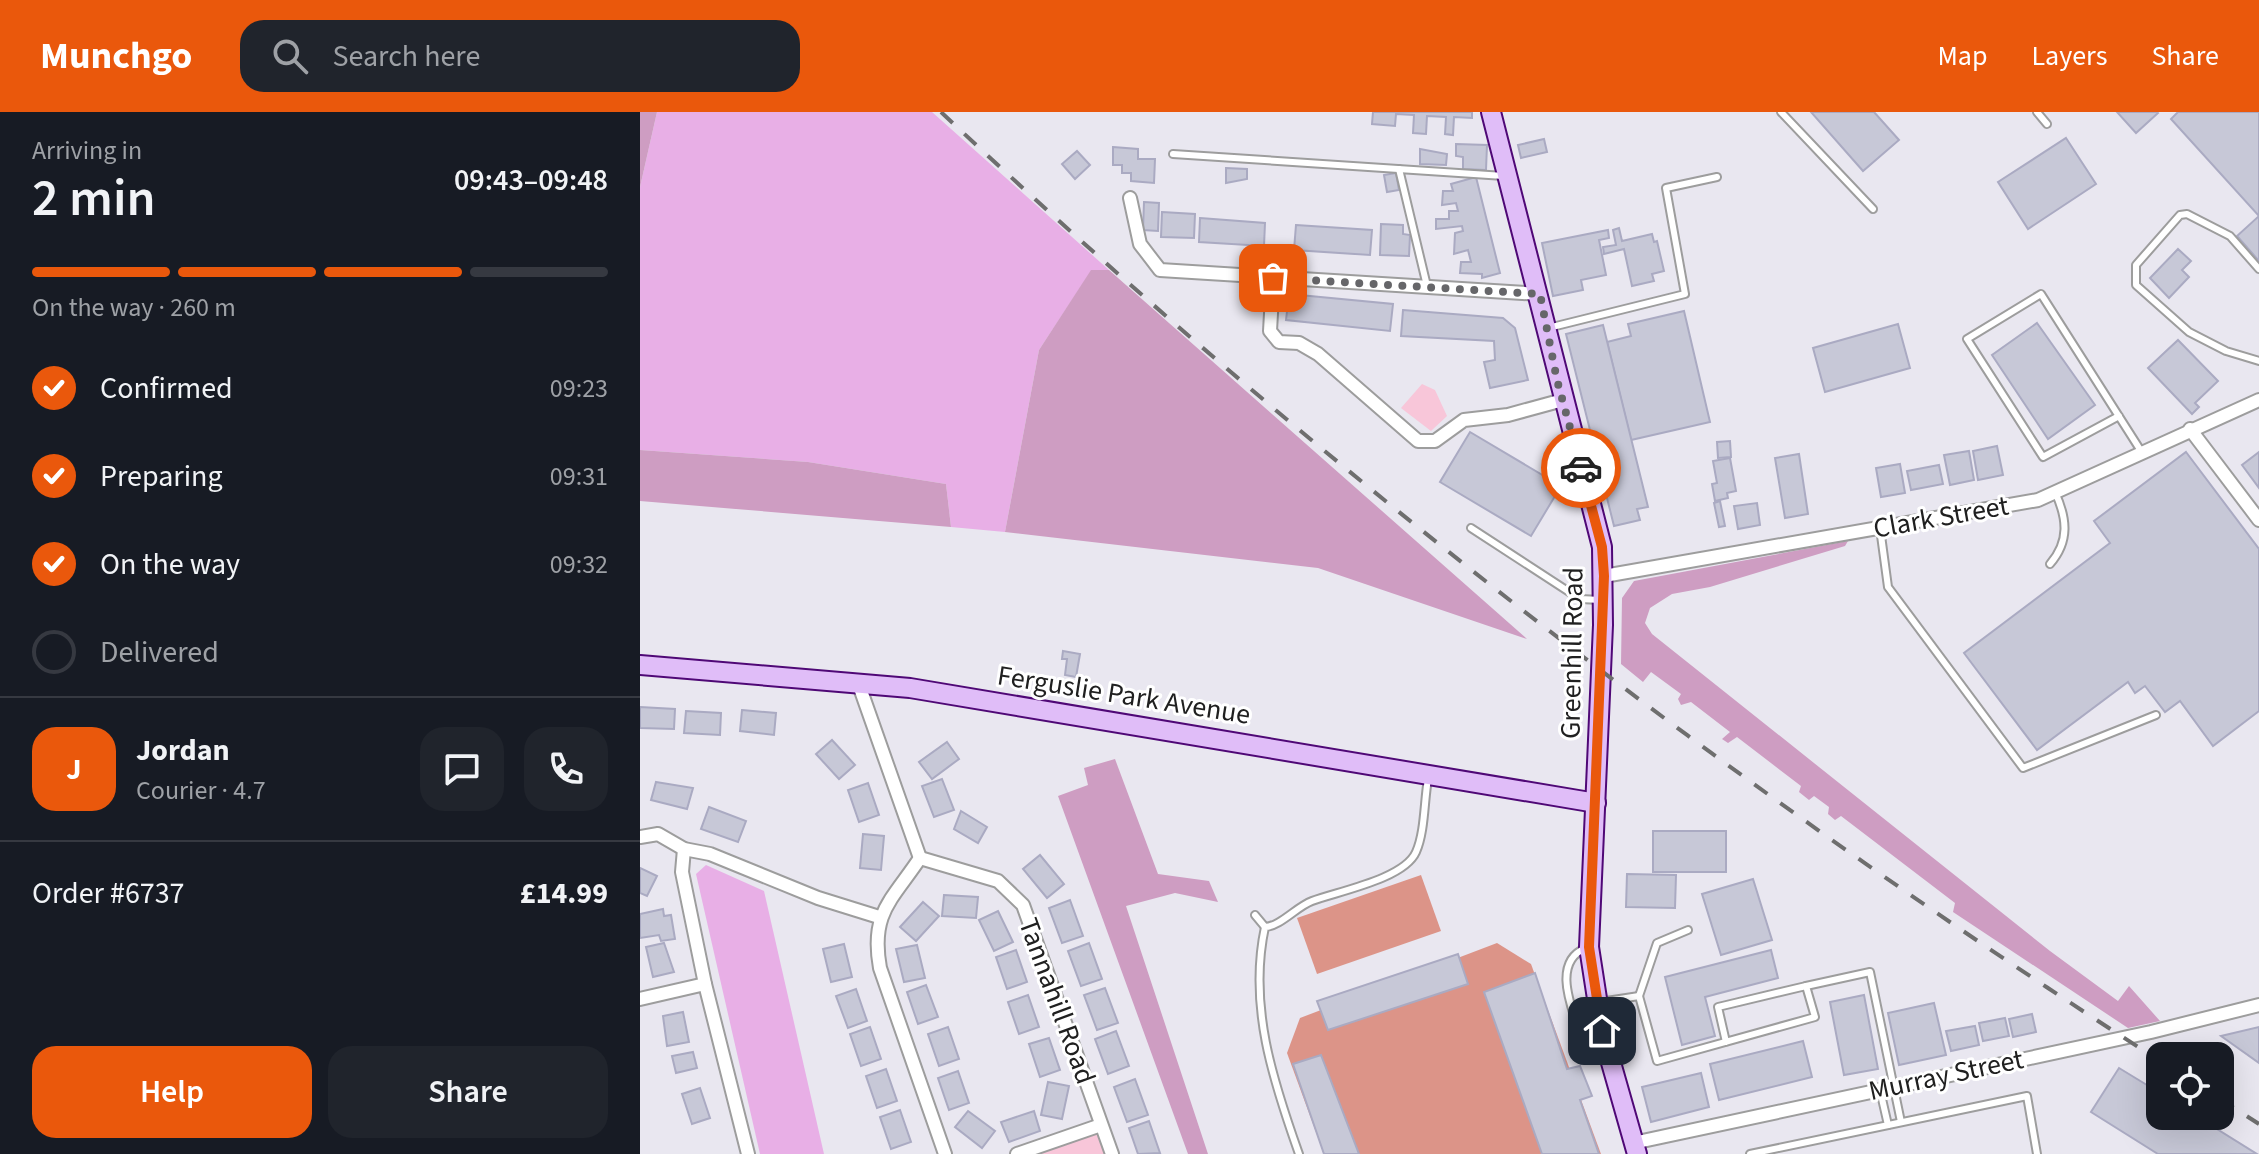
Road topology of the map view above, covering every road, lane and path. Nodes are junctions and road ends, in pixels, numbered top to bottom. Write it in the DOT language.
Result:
graph roads {
  1 [pos="1491,112"];
  2 [pos="1781,112"];
  3 [pos="2037,112"];
  4 [pos="2047,124"];
  5 [pos="1173,154"];
  6 [pos="1399,169"];
  7 [pos="1508,177"];
  8 [pos="1717,177"];
  9 [pos="1130,198"];
  10 [pos="1873,209"];
  11 [pos="2259,269"];
  12 [pos="1273,278"];
  13 [pos="1427,287"];
  14 [pos="1540,294"];
  15 [pos="1548,328"];
  16 [pos="2259,361"];
  17 [pos="1563,400"];
  18 [pos="2259,400"];
  19 [pos="2119,416"];
  20 [pos="2190,429"];
  21 [pos="2141,451"];
  22 [pos="2055,492"];
  23 [pos="2259,520"];
  24 [pos="1471,528"];
  25 [pos="1880,528"];
  26 [pos="2050,564"];
  27 [pos="1604,576"];
  28 [pos="1604,600"];
  29 [pos="640,665"];
  30 [pos="859,685"];
  31 [pos="2156,715"];
  32 [pos="1429,776"];
  33 [pos="1596,803"];
  34 [pos="640,837"];
  35 [pos="684,849"];
  36 [pos="920,858"];
  37 [pos="1255,915"];
  38 [pos="879,917"];
  39 [pos="1265,927"];
  40 [pos="1688,930"];
  41 [pos="1589,947"];
  42 [pos="705,984"];
  43 [pos="1806,986"];
  44 [pos="1639,996"];
  45 [pos="640,999"];
  46 [pos="1596,1002"];
  47 [pos="2259,1005"];
  48 [pos="1602,1031"];
  49 [pos="1726,1042"];
  50 [pos="1894,1086"];
  51 [pos="1880,1090"];
  52 [pos="1901,1122"];
  53 [pos="1101,1125"];
  54 [pos="1888,1125"];
  55 [pos="1635,1149"];
  56 [pos="748,1154"];
  57 [pos="945,1154"];
  58 [pos="1017,1154"];
  59 [pos="1112,1154"];
  60 [pos="1299,1154"];
  61 [pos="1750,1154"];
  62 [pos="2037,1154"];
  1 -- 7 [label="street, Greenhill Road"];
  2 -- 10 [label="lane"];
  3 -- 4 [label="lane"];
  5 -- 6 [label="lane"];
  6 -- 7 [label="lane"];
  6 -- 13 [label="lane"];
  7 -- 14 [label="street, Greenhill Road"];
  8 -- 15 [label="lane"];
  9 -- 12 [label="street"];
  11 -- 16 [label="lane"];
  12 -- 13 [label="street"];
  12 -- 17 [label="street"];
  13 -- 14 [label="street"];
  14 -- 15 [label="street, Greenhill Road"];
  15 -- 17 [label="street, Greenhill Road"];
  17 -- 27 [label="street, Greenhill Road"];
  18 -- 20 [label="street, Clark Street"];
  19 -- 19 [label="lane"];
  19 -- 21 [label="lane"];
  20 -- 21 [label="street, Clark Street"];
  20 -- 23 [label="street"];
  21 -- 22 [label="street, Clark Street"];
  22 -- 25 [label="street, Clark Street"];
  22 -- 26 [label="lane"];
  24 -- 28 [label="lane"];
  25 -- 27 [label="street, Clark Street"];
  25 -- 31 [label="lane"];
  27 -- 28 [label="street, Greenhill Road"];
  28 -- 33 [label="street, Greenhill Road"];
  29 -- 30 [label="street, Ferguslie Park Avenue"];
  30 -- 32 [label="street, Ferguslie Park Avenue"];
  30 -- 36 [label="street"];
  32 -- 33 [label="street, Ferguslie Park Avenue"];
  32 -- 39 [label="lane"];
  33 -- 41 [label="street, Greenhill Road"];
  34 -- 35 [label="street"];
  35 -- 38 [label="street"];
  35 -- 42 [label="street"];
  36 -- 38 [label="street"];
  36 -- 53 [label="street, Tannahill Road"];
  37 -- 39 [label="lane"];
  38 -- 57 [label="street"];
  39 -- 60 [label="lane"];
  40 -- 44 [label="lane"];
  41 -- 46 [label="street, Greenhill Road"];
  41 -- 48 [label="lane"];
  42 -- 45 [label="street"];
  42 -- 56 [label="street"];
  43 -- 49 [label="lane"];
  43 -- 49 [label="lane"];
  43 -- 50 [label="lane"];
  44 -- 46 [label="lane"];
  44 -- 49 [label="lane"];
  46 -- 48 [label="street, Greenhill Road"];
  47 -- 50 [label="street, Murray Street"];
  48 -- 55 [label="street, Greenhill Road"];
  50 -- 51 [label="street, Murray Street"];
  50 -- 52 [label="lane"];
  51 -- 54 [label="lane"];
  51 -- 55 [label="street, Murray Street"];
  52 -- 54 [label="lane"];
  52 -- 62 [label="lane"];
  53 -- 58 [label="street"];
  53 -- 59 [label="street, Tannahill Road"];
  54 -- 61 [label="lane"];
}
